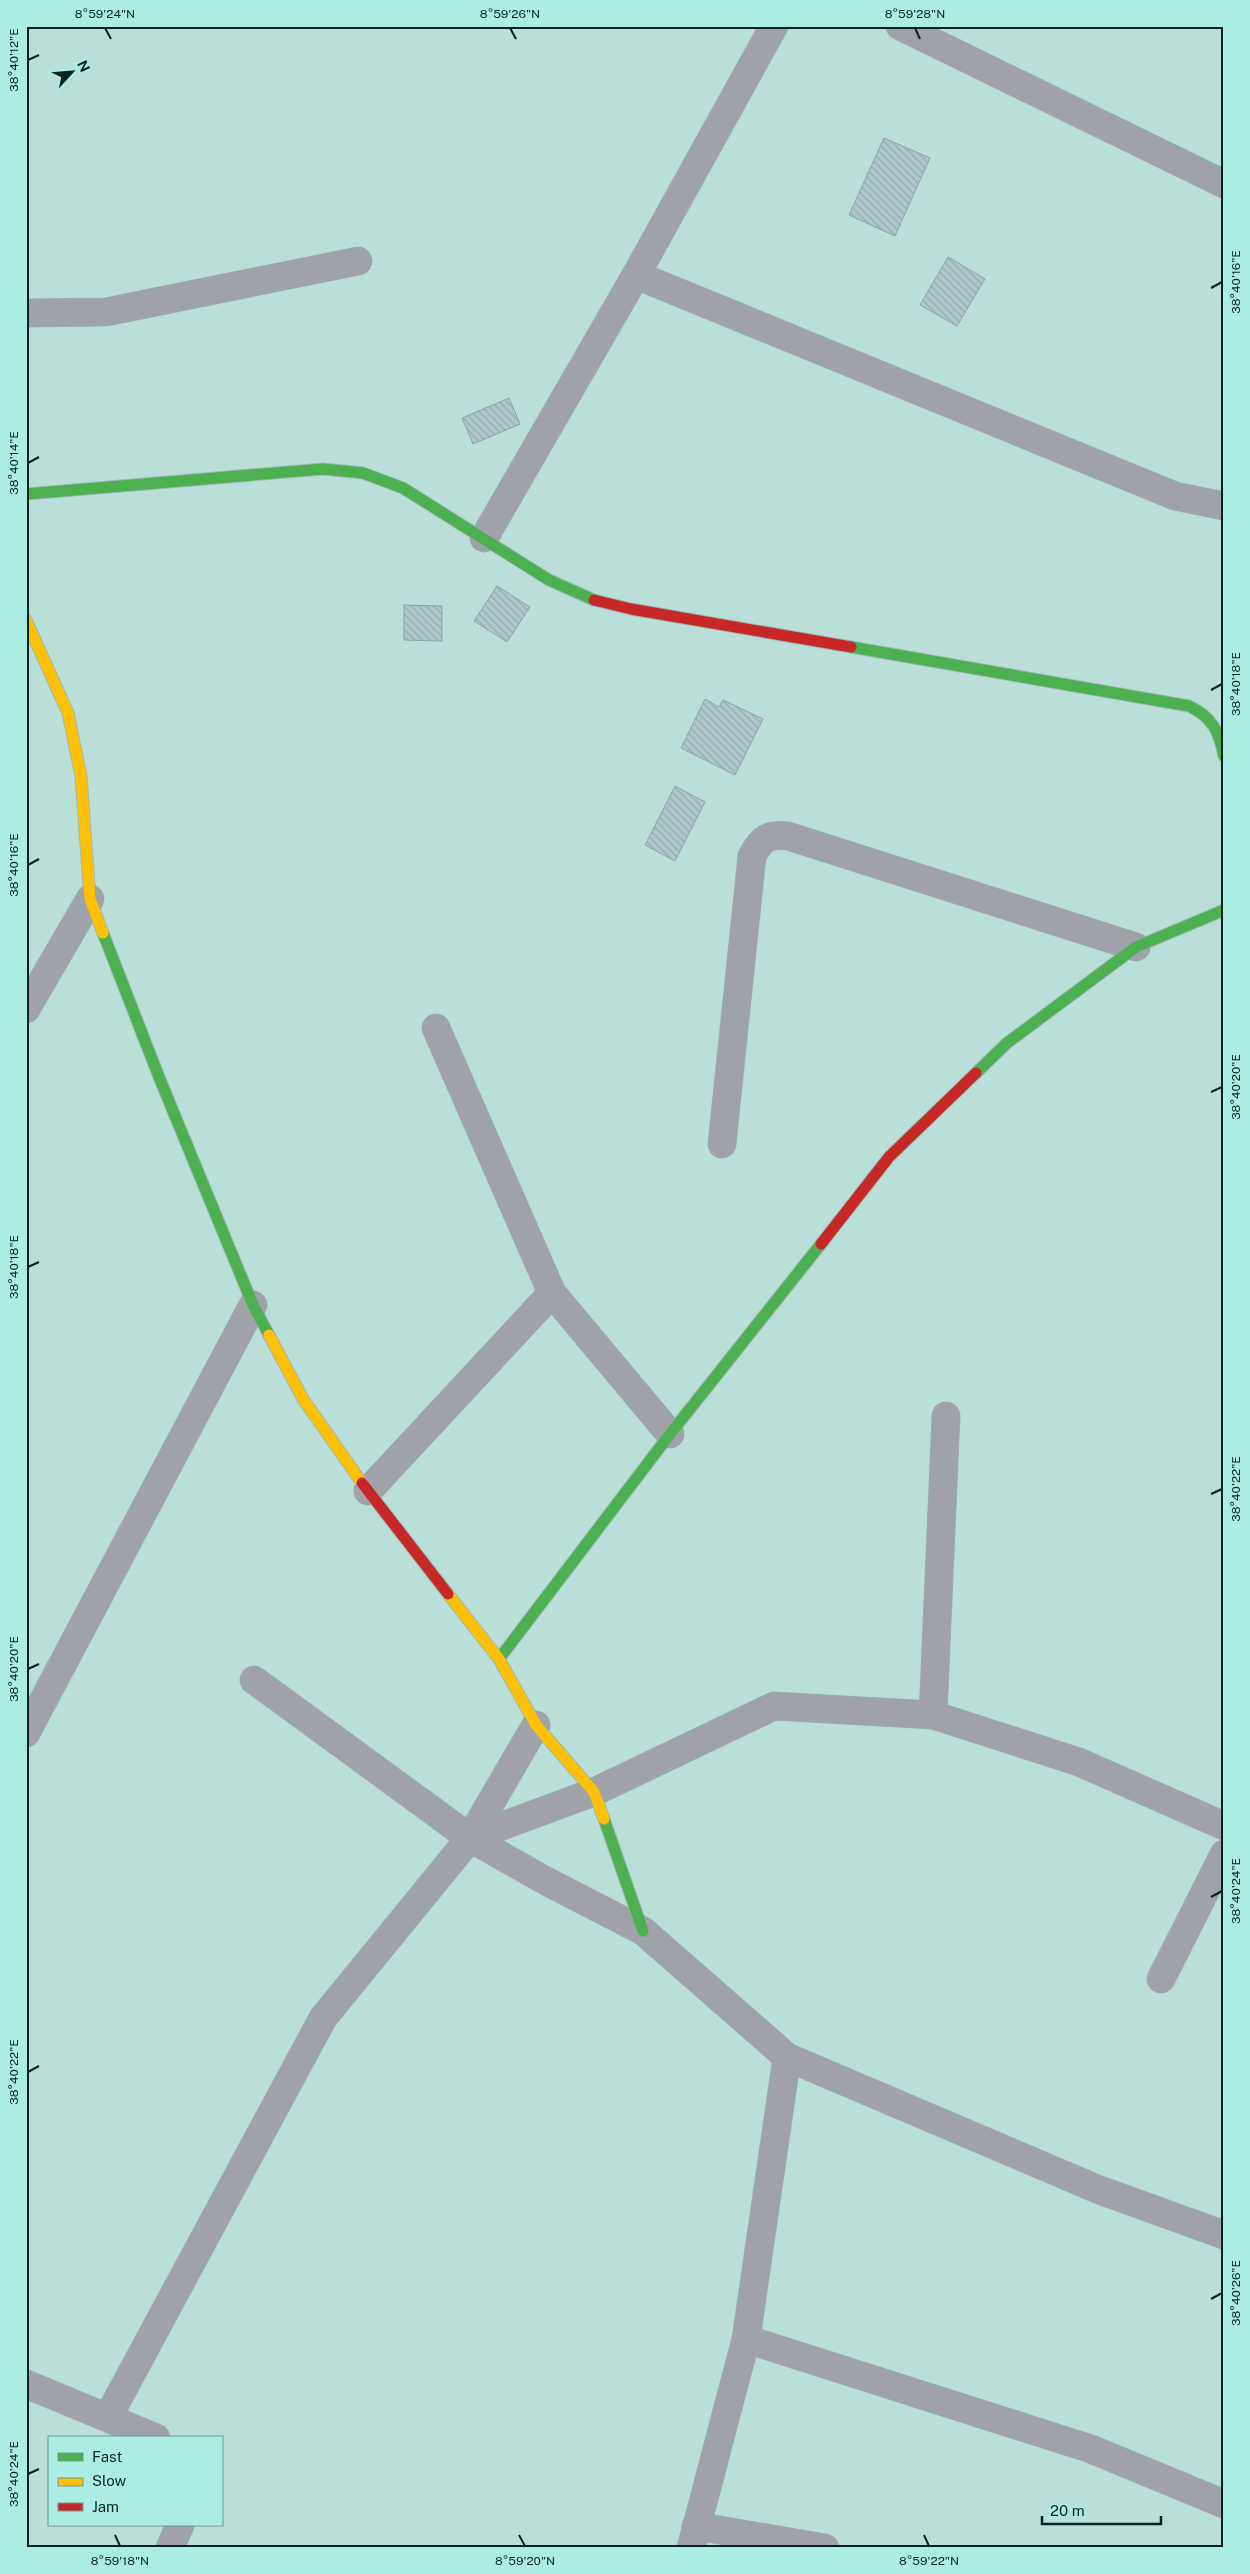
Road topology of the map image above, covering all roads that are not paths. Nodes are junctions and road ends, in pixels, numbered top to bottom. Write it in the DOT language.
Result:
graph roads {
  1 [pos="774,26"];
  2 [pos="900,26"];
  3 [pos="1224,184"];
  4 [pos="358,261"];
  5 [pos="636,275"];
  6 [pos="26,313"];
  7 [pos="26,494"];
  8 [pos="1224,506"];
  9 [pos="484,538"];
  10 [pos="26,620"];
  11 [pos="1224,756"];
  12 [pos="90,899"];
  13 [pos="1224,910"];
  14 [pos="1136,947"];
  15 [pos="26,1009"];
  16 [pos="436,1028"];
  17 [pos="722,1144"];
  18 [pos="552,1293"];
  19 [pos="253,1305"];
  20 [pos="946,1416"];
  21 [pos="670,1434"];
  22 [pos="368,1491"];
  23 [pos="499,1659"];
  24 [pos="254,1680"];
  25 [pos="933,1715"];
  26 [pos="536,1725"];
  27 [pos="26,1733"];
  28 [pos="594,1792"];
  29 [pos="1224,1826"];
  30 [pos="470,1838"];
  31 [pos="1224,1854"];
  32 [pos="642,1930"];
  33 [pos="1161,1979"];
  34 [pos="788,2058"];
  35 [pos="1224,2234"];
  36 [pos="746,2339"];
  37 [pos="26,2384"];
  38 [pos="108,2417"];
  39 [pos="151,2436"];
  40 [pos="1224,2504"];
  41 [pos="180,2526"];
  42 [pos="694,2537"];
  43 [pos="170,2548"];
  44 [pos="825,2548"];
  1 -- 5 [label="street"];
  2 -- 3 [label="street"];
  4 -- 6 [label="street"];
  5 -- 8 [label="street"];
  5 -- 9 [label="street"];
  7 -- 9 [label="street"];
  9 -- 11 [label="street"];
  10 -- 12 [label="street"];
  12 -- 15 [label="street"];
  12 -- 19 [label="street"];
  13 -- 14 [label="street"];
  14 -- 17 [label="street"];
  14 -- 21 [label="street"];
  16 -- 18 [label="street"];
  18 -- 21 [label="street"];
  18 -- 22 [label="street"];
  19 -- 22 [label="street"];
  19 -- 27 [label="street"];
  20 -- 25 [label="street"];
  21 -- 23 [label="street"];
  22 -- 23 [label="street"];
  23 -- 26 [label="street"];
  24 -- 30 [label="street"];
  25 -- 28 [label="street"];
  25 -- 29 [label="street"];
  26 -- 28 [label="street"];
  26 -- 30 [label="street"];
  28 -- 30 [label="street"];
  28 -- 32 [label="street"];
  30 -- 32 [label="street"];
  30 -- 38 [label="street"];
  31 -- 33 [label="street"];
  32 -- 34 [label="street"];
  34 -- 35 [label="street"];
  34 -- 36 [label="street"];
  36 -- 40 [label="street"];
  36 -- 42 [label="street"];
  37 -- 38 [label="street"];
  38 -- 39 [label="street"];
  41 -- 43 [label="street"];
  42 -- 44 [label="street"];
}
